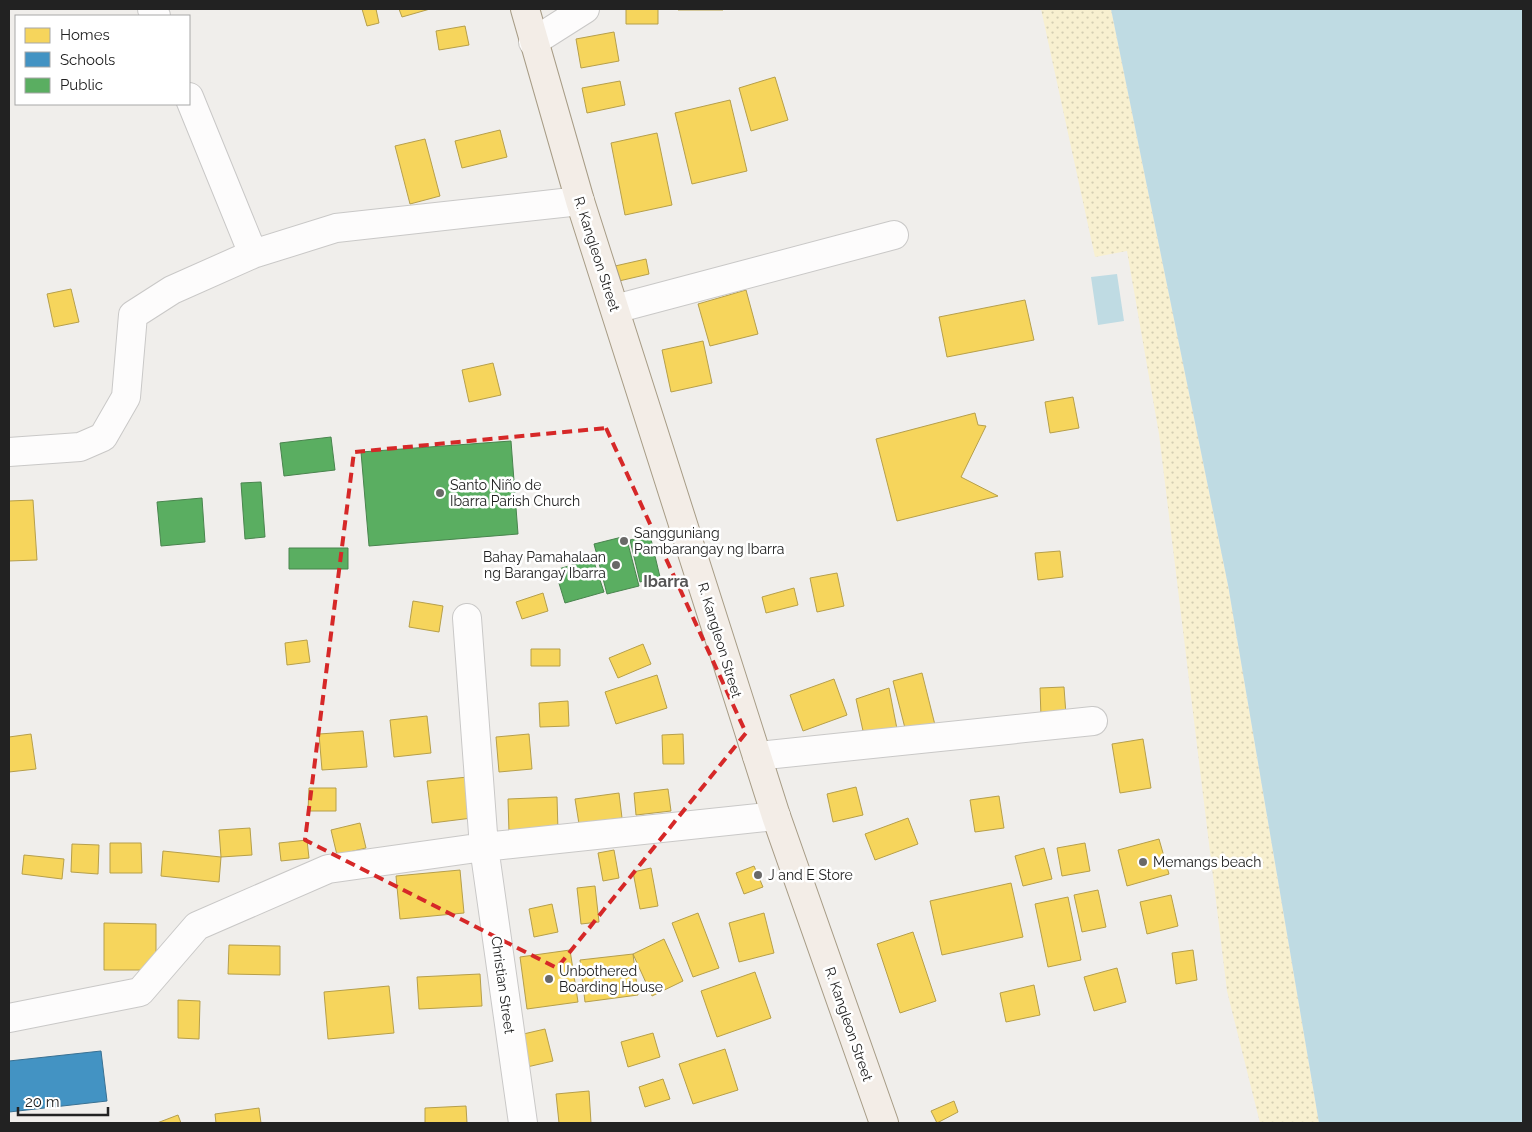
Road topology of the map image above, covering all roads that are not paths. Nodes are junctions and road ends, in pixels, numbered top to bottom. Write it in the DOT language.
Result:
graph roads {
  1 [pos="524,9"];
  2 [pos="585,9"];
  3 [pos="533,42"];
  4 [pos="190,99"];
  5 [pos="580,201"];
  6 [pos="894,234"];
  7 [pos="253,254"];
  8 [pos="615,310"];
  9 [pos="9,452"];
  10 [pos="467,618"];
  11 [pos="1093,721"];
  12 [pos="757,756"];
  13 [pos="776,816"];
  14 [pos="484,847"];
  15 [pos="9,1018"];
  16 [pos="523,1123"];
  17 [pos="884,1123"];
  1 -- 3 [label="main road, R. Kangleon Street"];
  2 -- 3 [label="street"];
  3 -- 5 [label="main road, R. Kangleon Street"];
  4 -- 7 [label="street"];
  5 -- 7 [label="street"];
  5 -- 8 [label="main road, R. Kangleon Street"];
  6 -- 8 [label="street"];
  7 -- 9 [label="street"];
  8 -- 12 [label="main road, R. Kangleon Street"];
  10 -- 14 [label="street, Christian Street"];
  11 -- 12 [label="street"];
  12 -- 13 [label="main road, R. Kangleon Street"];
  13 -- 14 [label="street"];
  13 -- 17 [label="main road, R. Kangleon Street"];
  14 -- 15 [label="street"];
  14 -- 16 [label="street, Christian Street"];
}
